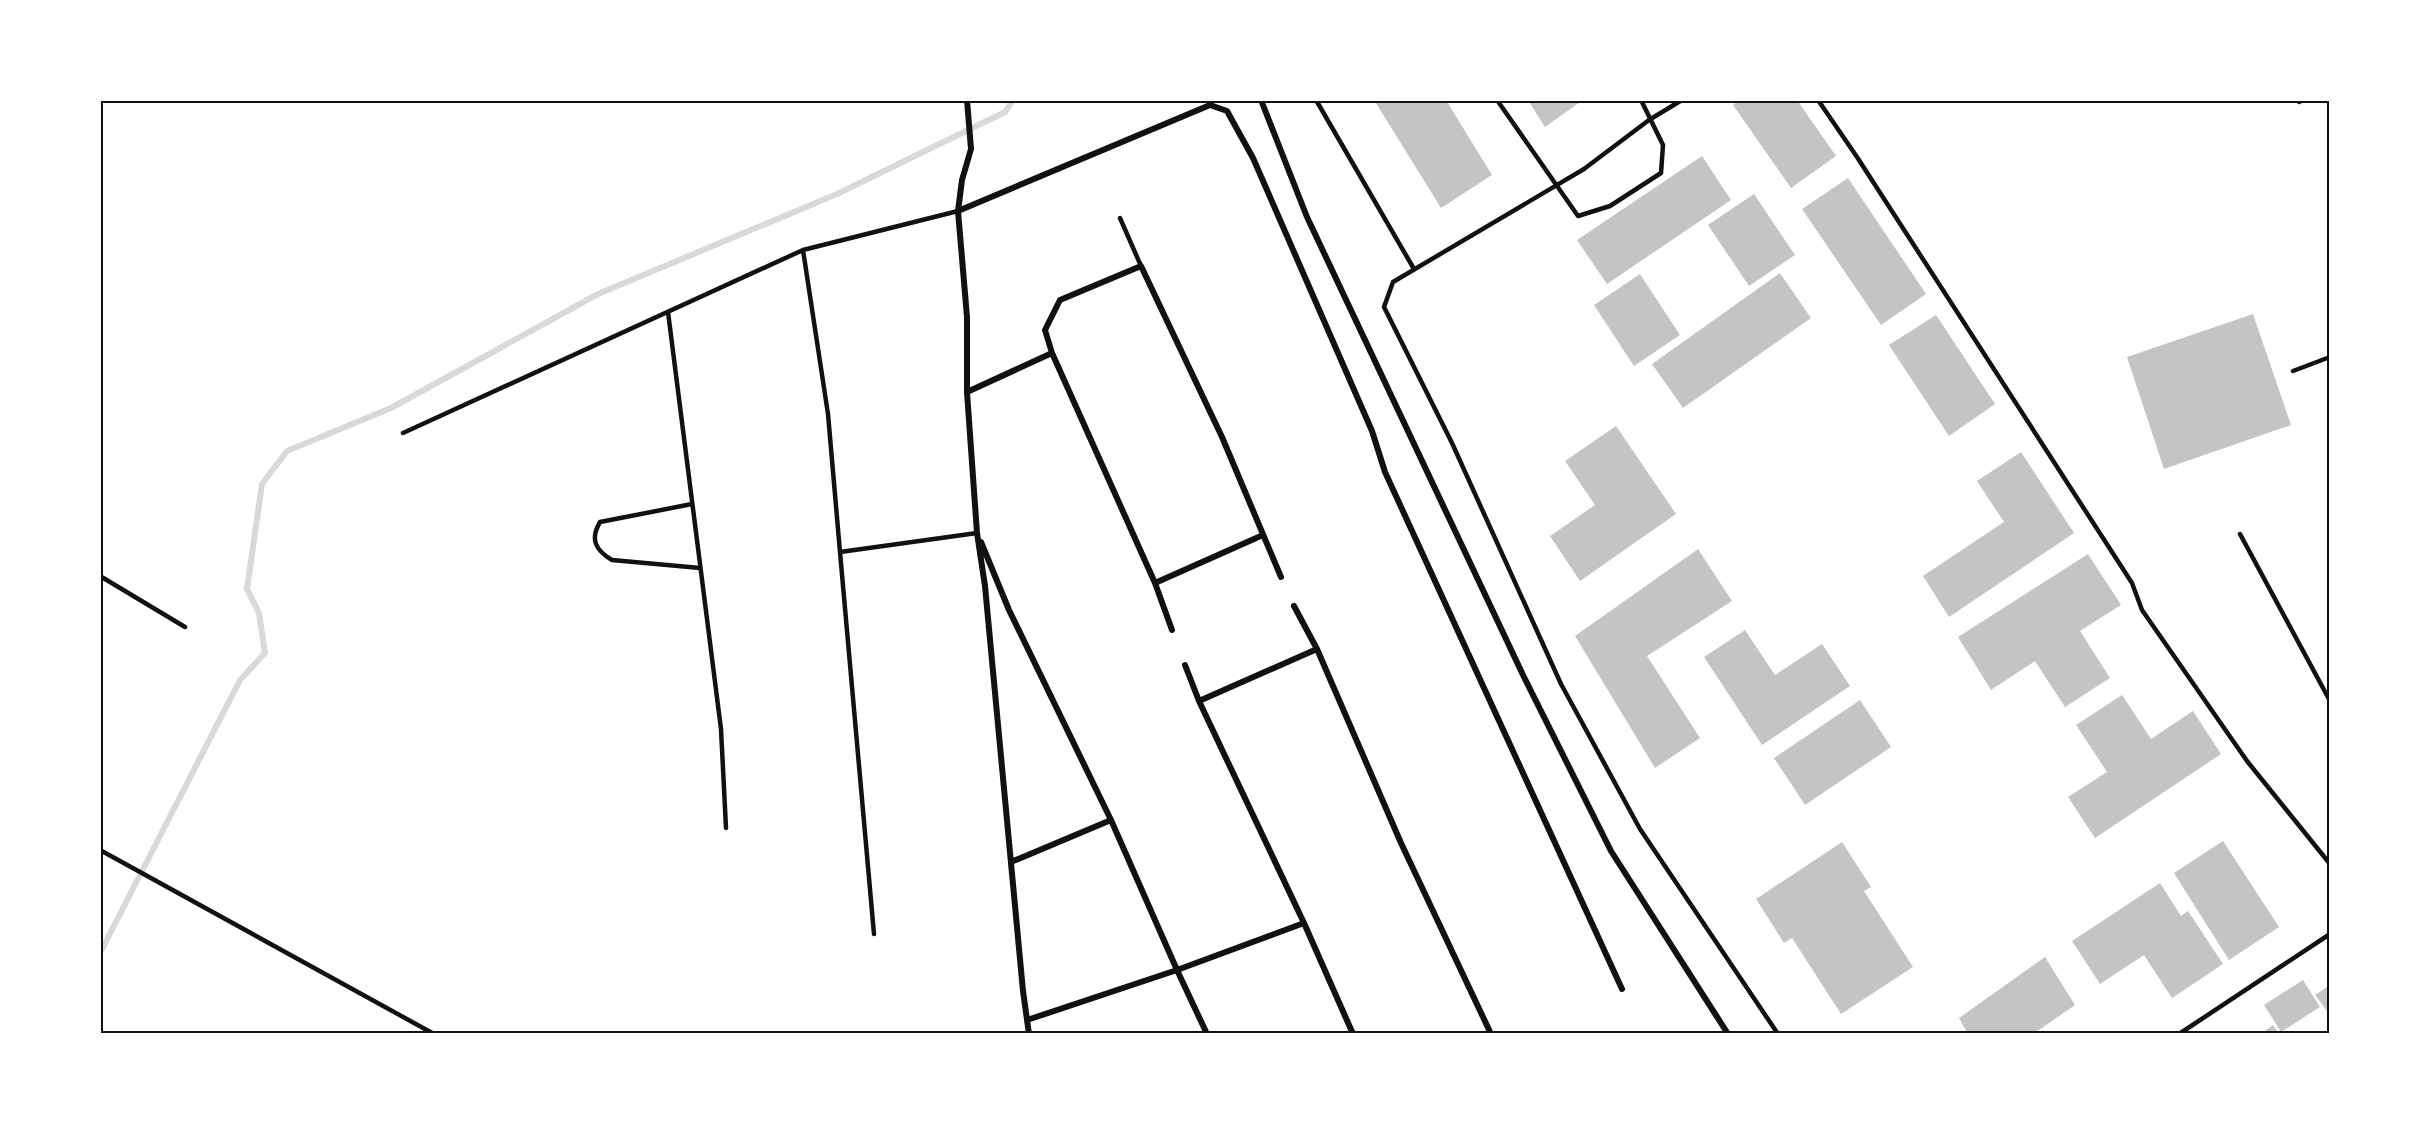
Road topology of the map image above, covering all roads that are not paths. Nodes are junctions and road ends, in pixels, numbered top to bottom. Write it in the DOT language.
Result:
graph roads {
  1 [pos="967,100"];
  2 [pos="1262,100"];
  3 [pos="1316,100"];
  4 [pos="1497,100"];
  5 [pos="1641,100"];
  6 [pos="1682,100"];
  7 [pos="1818,100"];
  8 [pos="1649,120"];
  9 [pos="1557,184"];
  10 [pos="958,211"];
  11 [pos="1120,218"];
  12 [pos="804,250"];
  13 [pos="1141,266"];
  14 [pos="1414,269"];
  15 [pos="668,312"];
  16 [pos="1052,353"];
  17 [pos="2330,357"];
  18 [pos="2293,371"];
  19 [pos="967,392"];
  20 [pos="403,433"];
  21 [pos="692,504"];
  22 [pos="977,533"];
  23 [pos="2240,534"];
  24 [pos="1263,535"];
  25 [pos="840,552"];
  26 [pos="700,568"];
  27 [pos="100,576"];
  28 [pos="1281,577"];
  29 [pos="1155,583"];
  30 [pos="1294,606"];
  31 [pos="185,627"];
  32 [pos="1172,630"];
  33 [pos="1317,649"];
  34 [pos="1185,665"];
  35 [pos="2330,700"];
  36 [pos="1199,701"];
  37 [pos="1111,820"];
  38 [pos="726,828"];
  39 [pos="100,850"];
  40 [pos="1011,862"];
  41 [pos="2330,864"];
  42 [pos="1304,923"];
  43 [pos="874,934"];
  44 [pos="2330,934"];
  45 [pos="1177,970"];
  46 [pos="1622,989"];
  47 [pos="1027,1020"];
  48 [pos="434,1034"];
  49 [pos="1029,1034"];
  50 [pos="1207,1034"];
  51 [pos="1353,1034"];
  52 [pos="1491,1034"];
  53 [pos="1728,1034"];
  54 [pos="1778,1034"];
  55 [pos="2179,1034"];
  1 -- 10 [label="street"];
  2 -- 53 [label="street"];
  3 -- 14 [label="lane"];
  4 -- 9 [label="lane"];
  5 -- 8 [label="lane"];
  6 -- 8 [label="lane"];
  7 -- 41 [label="lane"];
  8 -- 9 [label="lane"];
  8 -- 9 [label="lane"];
  9 -- 14 [label="lane"];
  10 -- 12 [label="lane"];
  10 -- 19 [label="street"];
  10 -- 46 [label="street"];
  11 -- 13 [label="lane"];
  12 -- 15 [label="lane"];
  12 -- 25 [label="lane"];
  13 -- 16 [label="street"];
  13 -- 24 [label="street"];
  14 -- 54 [label="lane"];
  15 -- 20 [label="lane"];
  15 -- 21 [label="lane"];
  16 -- 19 [label="street"];
  16 -- 29 [label="street"];
  17 -- 18 [label="lane"];
  19 -- 22 [label="street"];
  21 -- 26 [label="lane"];
  21 -- 26 [label="lane"];
  22 -- 25 [label="lane"];
  22 -- 37 [label="street"];
  22 -- 40 [label="street"];
  23 -- 35 [label="lane"];
  24 -- 28 [label="street"];
  24 -- 29 [label="street"];
  25 -- 43 [label="lane"];
  26 -- 38 [label="lane"];
  27 -- 31 [label="lane"];
  29 -- 32 [label="street"];
  30 -- 33 [label="street"];
  33 -- 36 [label="street"];
  33 -- 52 [label="street"];
  34 -- 36 [label="street"];
  36 -- 42 [label="street"];
  37 -- 40 [label="street"];
  37 -- 45 [label="street"];
  39 -- 48 [label="lane"];
  40 -- 47 [label="street"];
  42 -- 45 [label="street"];
  42 -- 51 [label="street"];
  44 -- 55 [label="lane"];
  45 -- 47 [label="street"];
  45 -- 50 [label="street"];
  47 -- 49 [label="street"];
}
